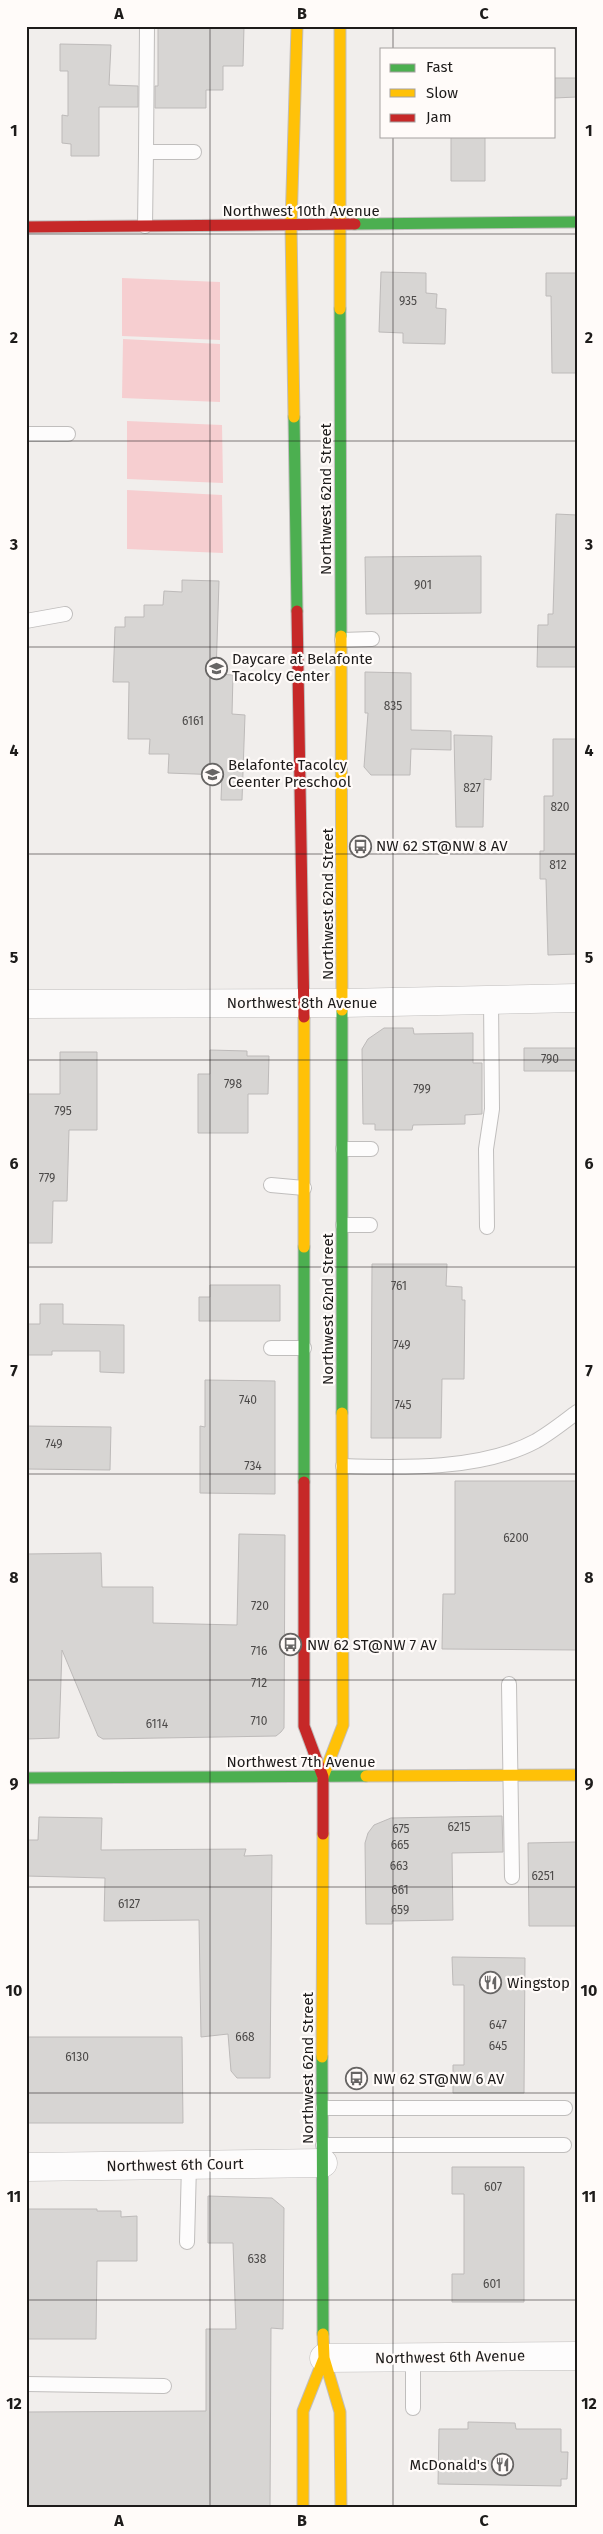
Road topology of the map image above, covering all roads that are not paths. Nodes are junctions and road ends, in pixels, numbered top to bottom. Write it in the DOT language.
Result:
graph roads {
  1 [pos="147,26"];
  2 [pos="297,26"];
  3 [pos="340,26"];
  4 [pos="146,152"];
  5 [pos="194,152"];
  6 [pos="577,222"];
  7 [pos="145,226"];
  8 [pos="291,226"];
  9 [pos="340,226"];
  10 [pos="26,227"];
  11 [pos="26,434"];
  12 [pos="68,434"];
  13 [pos="65,614"];
  14 [pos="26,621"];
  15 [pos="372,639"];
  16 [pos="342,640"];
  17 [pos="577,998"];
  18 [pos="491,1000"];
  19 [pos="304,1002"];
  20 [pos="343,1003"];
  21 [pos="26,1004"];
  22 [pos="343,1149"];
  23 [pos="371,1149"];
  24 [pos="271,1185"];
  25 [pos="304,1188"];
  26 [pos="343,1225"];
  27 [pos="370,1225"];
  28 [pos="487,1227"];
  29 [pos="271,1348"];
  30 [pos="304,1348"];
  31 [pos="577,1412"];
  32 [pos="343,1466"];
  33 [pos="509,1684"];
  34 [pos="511,1775"];
  35 [pos="577,1775"];
  36 [pos="323,1777"];
  37 [pos="26,1778"];
  38 [pos="512,1877"];
  39 [pos="324,2108"];
  40 [pos="565,2108"];
  41 [pos="564,2145"];
  42 [pos="323,2154"];
  43 [pos="189,2165"];
  44 [pos="26,2167"];
  45 [pos="187,2242"];
  46 [pos="577,2356"];
  47 [pos="414,2357"];
  48 [pos="324,2358"];
  49 [pos="26,2384"];
  50 [pos="164,2386"];
  51 [pos="413,2408"];
  52 [pos="303,2508"];
  53 [pos="341,2508"];
  1 -- 4 [label="lane"];
  2 -- 8 [label="main road, Northwest 62nd Street"];
  3 -- 9 [label="main road, Northwest 62nd Street"];
  4 -- 5 [label="lane"];
  4 -- 7 [label="lane"];
  6 -- 9 [label="main road, Northwest 10th Avenue"];
  7 -- 8 [label="main road, Northwest 10th Avenue"];
  7 -- 10 [label="main road, Northwest 10th Avenue"];
  8 -- 9 [label="main road, Northwest 10th Avenue"];
  8 -- 19 [label="main road, Northwest 62nd Street"];
  9 -- 16 [label="main road, Northwest 62nd Street"];
  11 -- 12 [label="lane"];
  13 -- 14 [label="lane"];
  15 -- 16 [label="lane"];
  16 -- 20 [label="main road, Northwest 62nd Street"];
  17 -- 18 [label="street, Northwest 8th Avenue"];
  18 -- 20 [label="street, Northwest 8th Avenue"];
  18 -- 28 [label="lane"];
  19 -- 20 [label="street, Northwest 8th Avenue"];
  19 -- 21 [label="street, Northwest 8th Avenue"];
  19 -- 25 [label="main road, Northwest 62nd Street"];
  20 -- 22 [label="main road, Northwest 62nd Street"];
  22 -- 23 [label="lane"];
  22 -- 26 [label="main road, Northwest 62nd Street"];
  24 -- 25 [label="lane"];
  25 -- 30 [label="main road, Northwest 62nd Street"];
  26 -- 27 [label="lane"];
  26 -- 32 [label="main road, Northwest 62nd Street"];
  29 -- 30 [label="lane"];
  30 -- 36 [label="main road, Northwest 62nd Street"];
  31 -- 32 [label="lane"];
  32 -- 36 [label="main road, Northwest 62nd Street"];
  33 -- 34 [label="lane"];
  34 -- 35 [label="main road, Northwest 7th Avenue"];
  34 -- 36 [label="main road, Northwest 7th Avenue"];
  34 -- 38 [label="lane"];
  36 -- 37 [label="main road, Northwest 7th Avenue"];
  36 -- 39 [label="main road, Northwest 62nd Street"];
  39 -- 40 [label="lane"];
  39 -- 42 [label="main road, Northwest 62nd Street"];
  41 -- 42 [label="lane"];
  42 -- 43 [label="street, Northwest 6th Court"];
  42 -- 48 [label="main road, Northwest 62nd Street"];
  43 -- 44 [label="street, Northwest 6th Court"];
  43 -- 45 [label="lane"];
  46 -- 47 [label="street, Northwest 6th Avenue"];
  47 -- 48 [label="street, Northwest 6th Avenue"];
  47 -- 51 [label="lane"];
  48 -- 52 [label="main road, Northwest 62nd Street"];
  48 -- 53 [label="main road, Northwest 62nd Street"];
  49 -- 50 [label="lane"];
}
